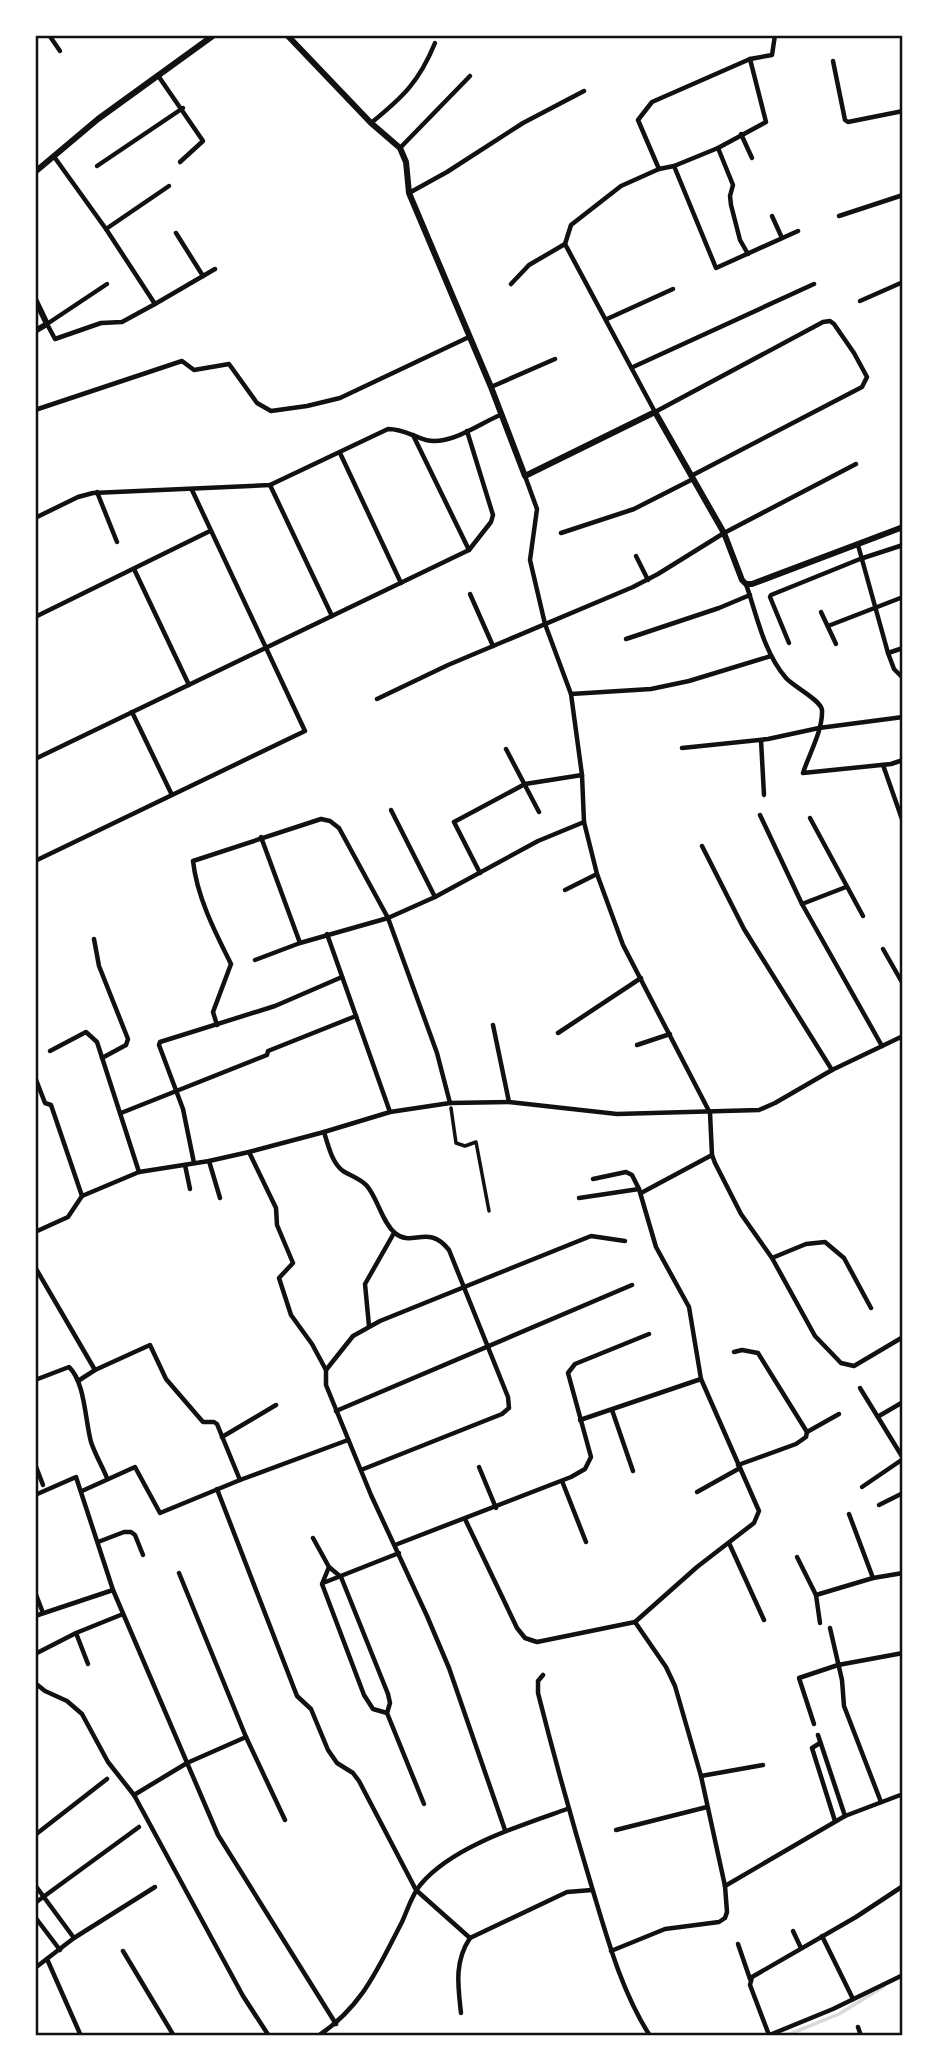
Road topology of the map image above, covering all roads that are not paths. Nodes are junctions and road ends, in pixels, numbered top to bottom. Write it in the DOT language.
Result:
graph roads {
  1 [pos="49,35"];
  2 [pos="214,35"];
  3 [pos="287,35"];
  4 [pos="775,35"];
  5 [pos="435,43"];
  6 [pos="60,51"];
  7 [pos="750,59"];
  8 [pos="833,61"];
  9 [pos="470,76"];
  10 [pos="159,77"];
  11 [pos="583,90"];
  12 [pos="183,108"];
  13 [pos="903,111"];
  14 [pos="371,123"];
  15 [pos="741,134"];
  16 [pos="400,148"];
  17 [pos="718,148"];
  18 [pos="55,158"];
  19 [pos="752,158"];
  20 [pos="180,162"];
  21 [pos="97,166"];
  22 [pos="674,166"];
  23 [pos="659,169"];
  24 [pos="35,172"];
  25 [pos="169,186"];
  26 [pos="409,193"];
  27 [pos="903,195"];
  28 [pos="772,216"];
  29 [pos="839,216"];
  30 [pos="106,229"];
  31 [pos="798,231"];
  32 [pos="176,233"];
  33 [pos="782,238"];
  34 [pos="565,244"];
  35 [pos="748,254"];
  36 [pos="215,269"];
  37 [pos="203,276"];
  38 [pos="903,282"];
  39 [pos="107,284"];
  40 [pos="510,284"];
  41 [pos="814,284"];
  42 [pos="673,289"];
  43 [pos="35,299"];
  44 [pos="860,301"];
  45 [pos="155,304"];
  46 [pos="607,319"];
  47 [pos="47,324"];
  48 [pos="35,331"];
  49 [pos="469,337"];
  50 [pos="555,359"];
  51 [pos="632,368"];
  52 [pos="491,387"];
  53 [pos="35,410"];
  54 [pos="654,412"];
  55 [pos="500,415"];
  56 [pos="467,431"];
  57 [pos="413,434"];
  58 [pos="340,453"];
  59 [pos="856,464"];
  60 [pos="524,476"];
  61 [pos="692,477"];
  62 [pos="270,485"];
  63 [pos="191,490"];
  64 [pos="97,492"];
  65 [pos="35,518"];
  66 [pos="903,527"];
  67 [pos="210,531"];
  68 [pos="561,533"];
  69 [pos="724,533"];
  70 [pos="117,542"];
  71 [pos="903,545"];
  72 [pos="855,546"];
  73 [pos="470,550"];
  74 [pos="636,556"];
  75 [pos="860,558"];
  76 [pos="134,569"];
  77 [pos="648,580"];
  78 [pos="401,583"];
  79 [pos="746,584"];
  80 [pos="470,594"];
  81 [pos="750,595"];
  82 [pos="903,597"];
  83 [pos="877,608"];
  84 [pos="821,612"];
  85 [pos="332,616"];
  86 [pos="35,617"];
  87 [pos="545,624"];
  88 [pos="828,626"];
  89 [pos="626,639"];
  90 [pos="789,643"];
  91 [pos="836,644"];
  92 [pos="493,646"];
  93 [pos="903,648"];
  94 [pos="264,649"];
  95 [pos="888,653"];
  96 [pos="771,656"];
  97 [pos="903,678"];
  98 [pos="189,685"];
  99 [pos="571,694"];
  100 [pos="377,699"];
  101 [pos="132,712"];
  102 [pos="903,717"];
  103 [pos="819,728"];
  104 [pos="761,740"];
  105 [pos="682,748"];
  106 [pos="506,749"];
  107 [pos="35,759"];
  108 [pos="903,760"];
  109 [pos="883,765"];
  110 [pos="582,775"];
  111 [pos="525,784"];
  112 [pos="172,793"];
  113 [pos="764,795"];
  114 [pos="391,810"];
  115 [pos="539,812"];
  116 [pos="760,814"];
  117 [pos="810,818"];
  118 [pos="584,822"];
  119 [pos="903,822"];
  120 [pos="261,837"];
  121 [pos="702,846"];
  122 [pos="35,861"];
  123 [pos="480,873"];
  124 [pos="597,874"];
  125 [pos="846,887"];
  126 [pos="565,890"];
  127 [pos="435,897"];
  128 [pos="802,904"];
  129 [pos="863,916"];
  130 [pos="388,918"];
  131 [pos="327,934"];
  132 [pos="94,939"];
  133 [pos="300,943"];
  134 [pos="883,950"];
  135 [pos="255,960"];
  136 [pos="342,977"];
  137 [pos="640,978"];
  138 [pos="903,984"];
  139 [pos="356,1016"];
  140 [pos="217,1025"];
  141 [pos="494,1025"];
  142 [pos="558,1033"];
  143 [pos="670,1034"];
  144 [pos="903,1036"];
  145 [pos="637,1045"];
  146 [pos="882,1045"];
  147 [pos="50,1051"];
  148 [pos="102,1058"];
  149 [pos="35,1059"];
  150 [pos="35,1066"];
  151 [pos="832,1070"];
  152 [pos="35,1077"];
  153 [pos="176,1090"];
  154 [pos="509,1102"];
  155 [pos="450,1106"];
  156 [pos="390,1112"];
  157 [pos="121,1113"];
  158 [pos="710,1113"];
  159 [pos="324,1132"];
  160 [pos="249,1152"];
  161 [pos="712,1155"];
  162 [pos="209,1161"];
  163 [pos="194,1163"];
  164 [pos="185,1165"];
  165 [pos="139,1172"];
  166 [pos="593,1179"];
  167 [pos="190,1189"];
  168 [pos="640,1191"];
  169 [pos="82,1196"];
  170 [pos="220,1198"];
  171 [pos="579,1198"];
  172 [pos="489,1211"];
  173 [pos="35,1232"];
  174 [pos="394,1233"];
  175 [pos="625,1241"];
  176 [pos="772,1258"];
  177 [pos="35,1267"];
  178 [pos="632,1285"];
  179 [pos="462,1287"];
  180 [pos="871,1308"];
  181 [pos="369,1326"];
  182 [pos="649,1334"];
  183 [pos="903,1337"];
  184 [pos="486,1348"];
  185 [pos="734,1352"];
  186 [pos="95,1370"];
  187 [pos="326,1370"];
  188 [pos="701,1379"];
  189 [pos="35,1380"];
  190 [pos="78,1381"];
  191 [pos="860,1388"];
  192 [pos="903,1402"];
  193 [pos="276,1405"];
  194 [pos="612,1410"];
  195 [pos="337,1411"];
  196 [pos="839,1414"];
  197 [pos="879,1416"];
  198 [pos="579,1420"];
  199 [pos="807,1432"];
  200 [pos="222,1437"];
  201 [pos="348,1440"];
  202 [pos="903,1456"];
  203 [pos="35,1464"];
  204 [pos="479,1467"];
  205 [pos="739,1467"];
  206 [pos="361,1470"];
  207 [pos="633,1471"];
  208 [pos="107,1478"];
  209 [pos="240,1480"];
  210 [pos="562,1481"];
  211 [pos="43,1485"];
  212 [pos="862,1487"];
  213 [pos="217,1489"];
  214 [pos="82,1491"];
  215 [pos="697,1492"];
  216 [pos="903,1493"];
  217 [pos="35,1495"];
  218 [pos="879,1505"];
  219 [pos="496,1508"];
  220 [pos="849,1514"];
  221 [pos="465,1519"];
  222 [pos="313,1538"];
  223 [pos="98,1542"];
  224 [pos="586,1542"];
  225 [pos="729,1543"];
  226 [pos="395,1545"];
  227 [pos="399,1553"];
  228 [pos="143,1555"];
  229 [pos="797,1558"];
  230 [pos="329,1567"];
  231 [pos="179,1573"];
  232 [pos="903,1573"];
  233 [pos="341,1577"];
  234 [pos="873,1578"];
  235 [pos="322,1584"];
  236 [pos="113,1590"];
  237 [pos="35,1592"];
  238 [pos="816,1595"];
  239 [pos="43,1613"];
  240 [pos="123,1614"];
  241 [pos="35,1616"];
  242 [pos="764,1620"];
  243 [pos="635,1622"];
  244 [pos="820,1623"];
  245 [pos="830,1628"];
  246 [pos="76,1633"];
  247 [pos="903,1653"];
  248 [pos="35,1654"];
  249 [pos="88,1664"];
  250 [pos="838,1665"];
  251 [pos="542,1675"];
  252 [pos="35,1683"];
  253 [pos="387,1713"];
  254 [pos="814,1724"];
  255 [pos="818,1735"];
  256 [pos="246,1737"];
  257 [pos="820,1743"];
  258 [pos="187,1763"];
  259 [pos="763,1765"];
  260 [pos="701,1776"];
  261 [pos="107,1779"];
  262 [pos="903,1794"];
  263 [pos="134,1795"];
  264 [pos="881,1802"];
  265 [pos="424,1804"];
  266 [pos="707,1807"];
  267 [pos="568,1809"];
  268 [pos="845,1816"];
  269 [pos="285,1820"];
  270 [pos="835,1821"];
  271 [pos="139,1827"];
  272 [pos="505,1830"];
  273 [pos="616,1830"];
  274 [pos="35,1835"];
  275 [pos="35,1885"];
  276 [pos="725,1886"];
  277 [pos="903,1886"];
  278 [pos="155,1887"];
  279 [pos="592,1890"];
  280 [pos="416,1891"];
  281 [pos="43,1896"];
  282 [pos="35,1903"];
  283 [pos="35,1917"];
  284 [pos="793,1931"];
  285 [pos="822,1936"];
  286 [pos="74,1938"];
  287 [pos="470,1938"];
  288 [pos="738,1944"];
  289 [pos="801,1948"];
  290 [pos="60,1950"];
  291 [pos="123,1951"];
  292 [pos="611,1951"];
  293 [pos="47,1959"];
  294 [pos="35,1968"];
  295 [pos="903,1975"];
  296 [pos="751,1980"];
  297 [pos="853,1999"];
  298 [pos="461,2013"];
  299 [pos="336,2024"];
  300 [pos="858,2027"];
  301 [pos="81,2036"];
  302 [pos="174,2036"];
  303 [pos="269,2036"];
  304 [pos="319,2036"];
  305 [pos="650,2036"];
  306 [pos="768,2036"];
  307 [pos="861,2036"];
  1 -- 6 [label="street"];
  2 -- 10 [label="street"];
  3 -- 14 [label="street"];
  4 -- 7 [label="street"];
  5 -- 14 [label="street"];
  7 -- 15 [label="street"];
  7 -- 23 [label="street"];
  8 -- 13 [label="street"];
  9 -- 16 [label="street"];
  10 -- 12 [label="street"];
  10 -- 18 [label="street"];
  11 -- 26 [label="street"];
  12 -- 20 [label="street"];
  12 -- 21 [label="street"];
  14 -- 16 [label="street"];
  15 -- 17 [label="street"];
  15 -- 19 [label="street"];
  16 -- 26 [label="street"];
  17 -- 22 [label="street"];
  17 -- 35 [label="street"];
  18 -- 24 [label="street"];
  18 -- 30 [label="street"];
  22 -- 23 [label="street"];
  22 -- 35 [label="street"];
  23 -- 34 [label="street"];
  25 -- 30 [label="street"];
  26 -- 49 [label="street"];
  27 -- 29 [label="street"];
  28 -- 33 [label="street"];
  30 -- 45 [label="street"];
  31 -- 33 [label="street"];
  32 -- 37 [label="street"];
  33 -- 35 [label="street"];
  34 -- 40 [label="street"];
  34 -- 46 [label="street"];
  36 -- 37 [label="street"];
  37 -- 45 [label="street"];
  38 -- 44 [label="street"];
  39 -- 47 [label="street"];
  41 -- 51 [label="street"];
  42 -- 46 [label="street"];
  43 -- 47 [label="street"];
  45 -- 47 [label="street"];
  46 -- 51 [label="street"];
  47 -- 48 [label="street"];
  49 -- 52 [label="street"];
  49 -- 53 [label="street"];
  50 -- 52 [label="street"];
  51 -- 54 [label="street"];
  52 -- 55 [label="street"];
  54 -- 60 [label="street"];
  54 -- 61 [label="street"];
  54 -- 61 [label="street"];
  55 -- 56 [label="street"];
  55 -- 60 [label="street"];
  56 -- 57 [label="street"];
  56 -- 73 [label="street"];
  57 -- 58 [label="street"];
  57 -- 73 [label="street"];
  58 -- 62 [label="street"];
  58 -- 78 [label="street"];
  59 -- 69 [label="street"];
  60 -- 87 [label="street"];
  61 -- 68 [label="street"];
  61 -- 69 [label="street"];
  62 -- 63 [label="street"];
  62 -- 85 [label="street"];
  63 -- 64 [label="street"];
  63 -- 67 [label="street"];
  64 -- 65 [label="street"];
  64 -- 70 [label="street"];
  66 -- 72 [label="street"];
  67 -- 76 [label="street"];
  67 -- 94 [label="street"];
  69 -- 77 [label="street"];
  69 -- 79 [label="street"];
  71 -- 75 [label="street"];
  72 -- 75 [label="street"];
  72 -- 79 [label="street"];
  73 -- 78 [label="street"];
  74 -- 77 [label="street"];
  75 -- 83 [label="street"];
  75 -- 90 [label="street"];
  76 -- 86 [label="street"];
  76 -- 98 [label="street"];
  77 -- 87 [label="street"];
  78 -- 85 [label="street"];
  79 -- 81 [label="street"];
  80 -- 92 [label="street"];
  81 -- 89 [label="street"];
  81 -- 96 [label="street"];
  82 -- 83 [label="street"];
  83 -- 88 [label="street"];
  83 -- 95 [label="street"];
  84 -- 88 [label="street"];
  85 -- 94 [label="street"];
  87 -- 92 [label="street"];
  87 -- 99 [label="street"];
  88 -- 91 [label="street"];
  92 -- 100 [label="street"];
  93 -- 95 [label="street"];
  94 -- 98 [label="street"];
  94 -- 112 [label="street"];
  95 -- 97 [label="street"];
  96 -- 99 [label="street"];
  96 -- 103 [label="street"];
  98 -- 101 [label="street"];
  99 -- 110 [label="street"];
  101 -- 107 [label="street"];
  101 -- 112 [label="street"];
  102 -- 103 [label="street"];
  103 -- 104 [label="street"];
  103 -- 109 [label="street"];
  104 -- 105 [label="street"];
  104 -- 113 [label="street"];
  106 -- 111 [label="street"];
  108 -- 109 [label="street"];
  109 -- 119 [label="street"];
  110 -- 111 [label="street"];
  110 -- 118 [label="street"];
  111 -- 115 [label="street"];
  111 -- 123 [label="street"];
  112 -- 122 [label="street"];
  114 -- 127 [label="street"];
  116 -- 128 [label="street"];
  117 -- 125 [label="street"];
  118 -- 123 [label="street"];
  118 -- 124 [label="street"];
  120 -- 130 [label="street"];
  120 -- 133 [label="street"];
  120 -- 140 [label="street"];
  121 -- 151 [label="street"];
  123 -- 127 [label="street"];
  124 -- 126 [label="street"];
  124 -- 137 [label="street"];
  125 -- 128 [label="street"];
  125 -- 129 [label="street"];
  127 -- 130 [label="street"];
  128 -- 146 [label="street"];
  130 -- 131 [label="street"];
  130 -- 155 [label="street"];
  131 -- 133 [label="street"];
  131 -- 136 [label="street"];
  132 -- 148 [label="street"];
  133 -- 135 [label="street"];
  134 -- 138 [label="street"];
  136 -- 139 [label="street"];
  136 -- 140 [label="street"];
  137 -- 142 [label="street"];
  137 -- 143 [label="street"];
  139 -- 153 [label="street"];
  139 -- 156 [label="street"];
  140 -- 153 [label="street"];
  141 -- 154 [label="street"];
  143 -- 145 [label="street"];
  143 -- 158 [label="street"];
  144 -- 146 [label="street"];
  146 -- 151 [label="street"];
  147 -- 148 [label="street"];
  148 -- 157 [label="street"];
  149 -- 150 [label="street"];
  151 -- 158 [label="street"];
  152 -- 169 [label="street"];
  153 -- 157 [label="street"];
  153 -- 163 [label="street"];
  154 -- 155 [label="street"];
  154 -- 158 [label="street"];
  155 -- 156 [label="street"];
  155 -- 172 [label="street"];
  156 -- 159 [label="street"];
  157 -- 165 [label="street"];
  158 -- 161 [label="street"];
  159 -- 160 [label="street"];
  159 -- 174 [label="street"];
  160 -- 162 [label="street"];
  160 -- 187 [label="street"];
  161 -- 168 [label="street"];
  161 -- 176 [label="street"];
  162 -- 163 [label="street"];
  162 -- 170 [label="street"];
  163 -- 164 [label="street"];
  164 -- 165 [label="street"];
  164 -- 167 [label="street"];
  165 -- 169 [label="street"];
  166 -- 168 [label="street"];
  168 -- 171 [label="street"];
  168 -- 188 [label="street"];
  169 -- 173 [label="street"];
  174 -- 179 [label="street"];
  174 -- 181 [label="street"];
  175 -- 179 [label="street"];
  176 -- 180 [label="street"];
  176 -- 183 [label="street"];
  177 -- 186 [label="street"];
  178 -- 184 [label="street"];
  179 -- 181 [label="street"];
  179 -- 184 [label="street"];
  181 -- 187 [label="street"];
  182 -- 198 [label="street"];
  184 -- 195 [label="street"];
  184 -- 206 [label="street"];
  185 -- 199 [label="street"];
  186 -- 190 [label="street"];
  186 -- 200 [label="street"];
  187 -- 195 [label="street"];
  188 -- 194 [label="street"];
  188 -- 205 [label="street"];
  189 -- 190 [label="street"];
  190 -- 208 [label="street"];
  191 -- 197 [label="street"];
  192 -- 197 [label="street"];
  193 -- 200 [label="street"];
  194 -- 198 [label="street"];
  194 -- 207 [label="street"];
  195 -- 201 [label="street"];
  196 -- 199 [label="street"];
  197 -- 202 [label="street"];
  198 -- 210 [label="street"];
  199 -- 205 [label="street"];
  200 -- 209 [label="street"];
  201 -- 206 [label="street"];
  201 -- 209 [label="street"];
  202 -- 212 [label="street"];
  203 -- 211 [label="street"];
  204 -- 219 [label="street"];
  205 -- 215 [label="street"];
  205 -- 225 [label="street"];
  206 -- 226 [label="street"];
  208 -- 213 [label="street"];
  208 -- 214 [label="street"];
  209 -- 213 [label="street"];
  210 -- 219 [label="street"];
  210 -- 224 [label="street"];
  213 -- 280 [label="street"];
  214 -- 217 [label="street"];
  214 -- 223 [label="street"];
  216 -- 218 [label="street"];
  219 -- 221 [label="street"];
  220 -- 234 [label="street"];
  221 -- 226 [label="street"];
  221 -- 243 [label="street"];
  222 -- 230 [label="street"];
  223 -- 228 [label="street"];
  223 -- 236 [label="street"];
  225 -- 242 [label="street"];
  225 -- 243 [label="street"];
  226 -- 227 [label="street"];
  227 -- 233 [label="street"];
  227 -- 272 [label="street"];
  229 -- 238 [label="street"];
  230 -- 233 [label="street"];
  230 -- 235 [label="street"];
  231 -- 256 [label="street"];
  232 -- 234 [label="street"];
  233 -- 235 [label="street"];
  233 -- 253 [label="street"];
  234 -- 238 [label="street"];
  235 -- 253 [label="street"];
  236 -- 239 [label="street"];
  236 -- 240 [label="street"];
  237 -- 239 [label="street"];
  238 -- 244 [label="street"];
  239 -- 241 [label="street"];
  240 -- 246 [label="street"];
  240 -- 258 [label="street"];
  243 -- 260 [label="street"];
  245 -- 250 [label="street"];
  246 -- 248 [label="street"];
  246 -- 249 [label="street"];
  247 -- 250 [label="street"];
  250 -- 254 [label="street"];
  250 -- 264 [label="street"];
  251 -- 267 [label="street"];
  252 -- 263 [label="street"];
  253 -- 265 [label="street"];
  255 -- 257 [label="street"];
  256 -- 258 [label="street"];
  256 -- 269 [label="street"];
  257 -- 268 [label="street"];
  257 -- 270 [label="street"];
  258 -- 263 [label="street"];
  258 -- 299 [label="street"];
  259 -- 260 [label="street"];
  260 -- 266 [label="street"];
  261 -- 274 [label="street"];
  262 -- 264 [label="street"];
  263 -- 303 [label="street"];
  264 -- 268 [label="street"];
  266 -- 273 [label="street"];
  266 -- 276 [label="street"];
  267 -- 272 [label="street"];
  267 -- 279 [label="street"];
  268 -- 270 [label="street"];
  270 -- 276 [label="street"];
  271 -- 281 [label="street"];
  272 -- 280 [label="street"];
  275 -- 281 [label="street"];
  276 -- 292 [label="street"];
  277 -- 285 [label="street"];
  278 -- 286 [label="street"];
  279 -- 287 [label="street"];
  279 -- 292 [label="street"];
  280 -- 287 [label="street"];
  280 -- 299 [label="street"];
  281 -- 282 [label="street"];
  281 -- 286 [label="street"];
  283 -- 290 [label="street"];
  284 -- 289 [label="street"];
  285 -- 289 [label="street"];
  285 -- 297 [label="street"];
  286 -- 290 [label="street"];
  287 -- 298 [label="street"];
  288 -- 296 [label="street"];
  289 -- 296 [label="street"];
  290 -- 293 [label="street"];
  291 -- 302 [label="street"];
  292 -- 305 [label="street"];
  293 -- 294 [label="street"];
  293 -- 301 [label="street"];
  295 -- 297 [label="street"];
  296 -- 306 [label="street"];
  297 -- 306 [label="street"];
  299 -- 304 [label="street"];
  300 -- 307 [label="street"];
}
